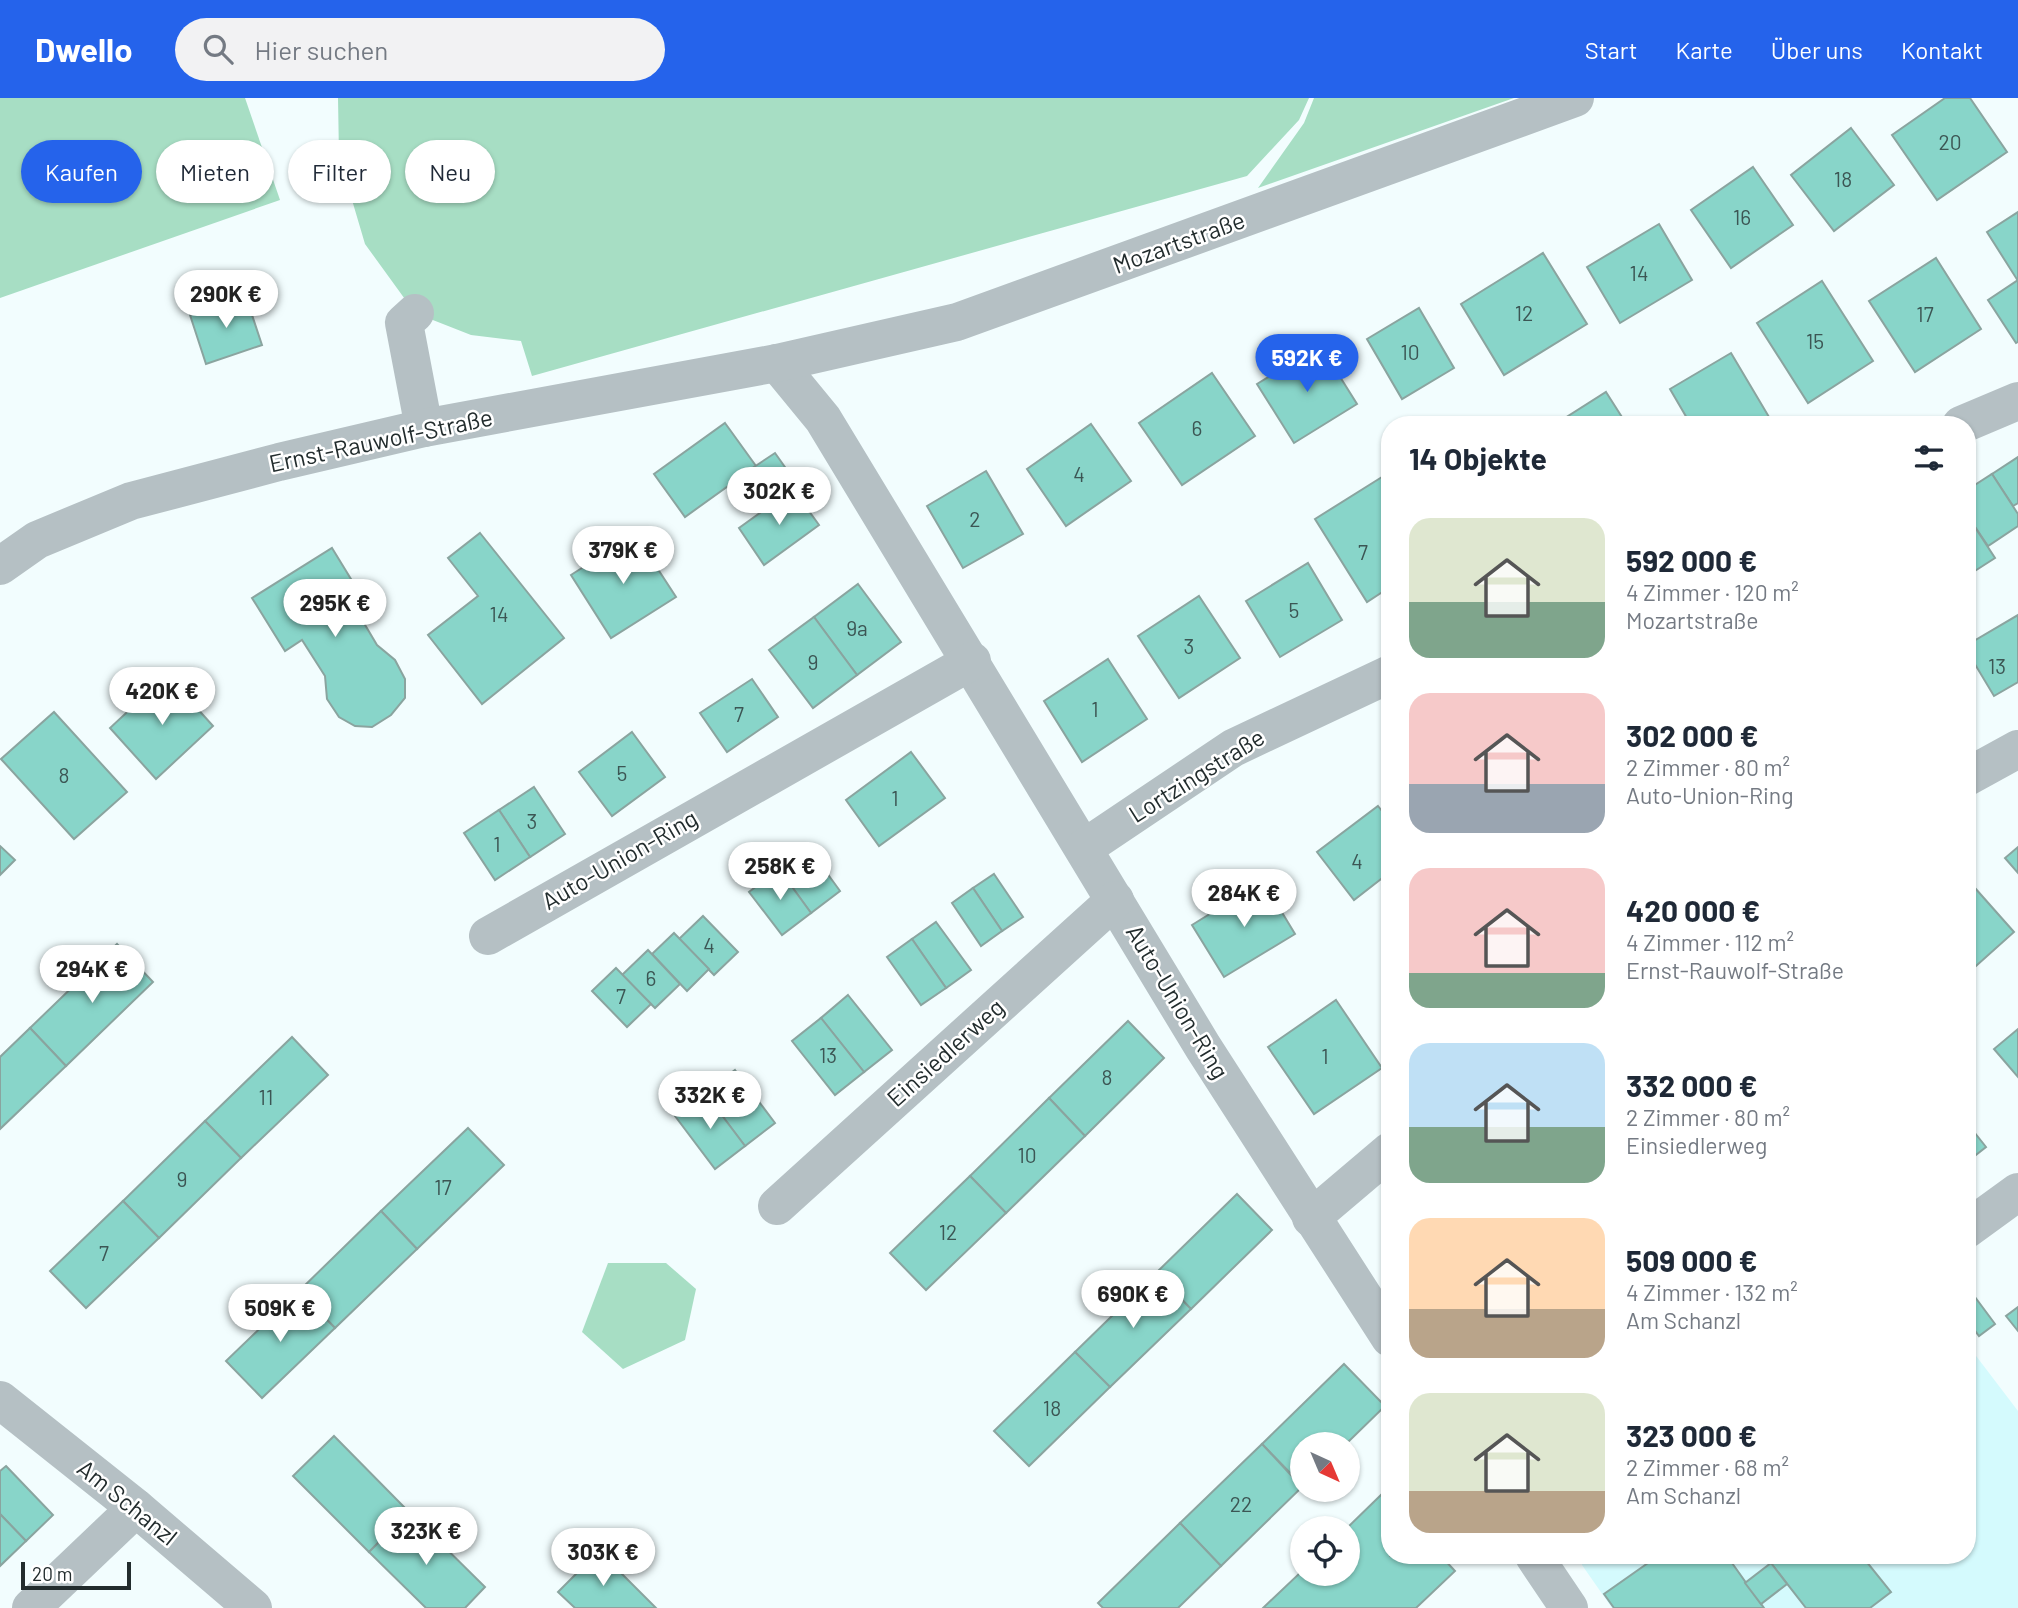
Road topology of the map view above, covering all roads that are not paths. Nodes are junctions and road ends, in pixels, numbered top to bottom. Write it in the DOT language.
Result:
graph roads {
  1 [pos="1575,98"];
  2 [pos="415,313"];
  3 [pos="777,363"];
  4 [pos="2018,401"];
  5 [pos="1976,419"];
  6 [pos="424,428"];
  7 [pos="0,565"];
  8 [pos="972,661"];
  9 [pos="1381,678"];
  10 [pos="2018,749"];
  11 [pos="1976,772"];
  12 [pos="1084,848"];
  13 [pos="1115,900"];
  14 [pos="488,936"];
  15 [pos="1381,1159"];
  16 [pos="2018,1192"];
  17 [pos="776,1206"];
  18 [pos="1311,1218"];
  19 [pos="1976,1222"];
  20 [pos="1381,1324"];
  21 [pos="0,1400"];
  22 [pos="136,1508"];
  23 [pos="1539,1564"];
  24 [pos="31,1608"];
  25 [pos="253,1608"];
  26 [pos="1569,1608"];
  1 -- 3 [label="street, Mozartstraße"];
  2 -- 6 [label="street"];
  3 -- 6 [label="street, Ernst-Rauwolf-Straße"];
  3 -- 8 [label="street, Auto-Union-Ring"];
  4 -- 5 [label="street"];
  6 -- 7 [label="street, Ernst-Rauwolf-Straße"];
  8 -- 12 [label="street, Auto-Union-Ring"];
  8 -- 14 [label="street, Auto-Union-Ring"];
  9 -- 12 [label="street, Lortzingstraße"];
  10 -- 11 [label="street"];
  12 -- 13 [label="street, Auto-Union-Ring"];
  13 -- 17 [label="street, Einsiedlerweg"];
  13 -- 18 [label="street, Auto-Union-Ring"];
  15 -- 18 [label="street"];
  16 -- 19 [label="street"];
  18 -- 20 [label="street, Auto-Union-Ring"];
  21 -- 22 [label="street, Am Schanzl"];
  22 -- 24 [label="street"];
  22 -- 25 [label="street, Am Schanzl"];
  23 -- 26 [label="street"];
}
